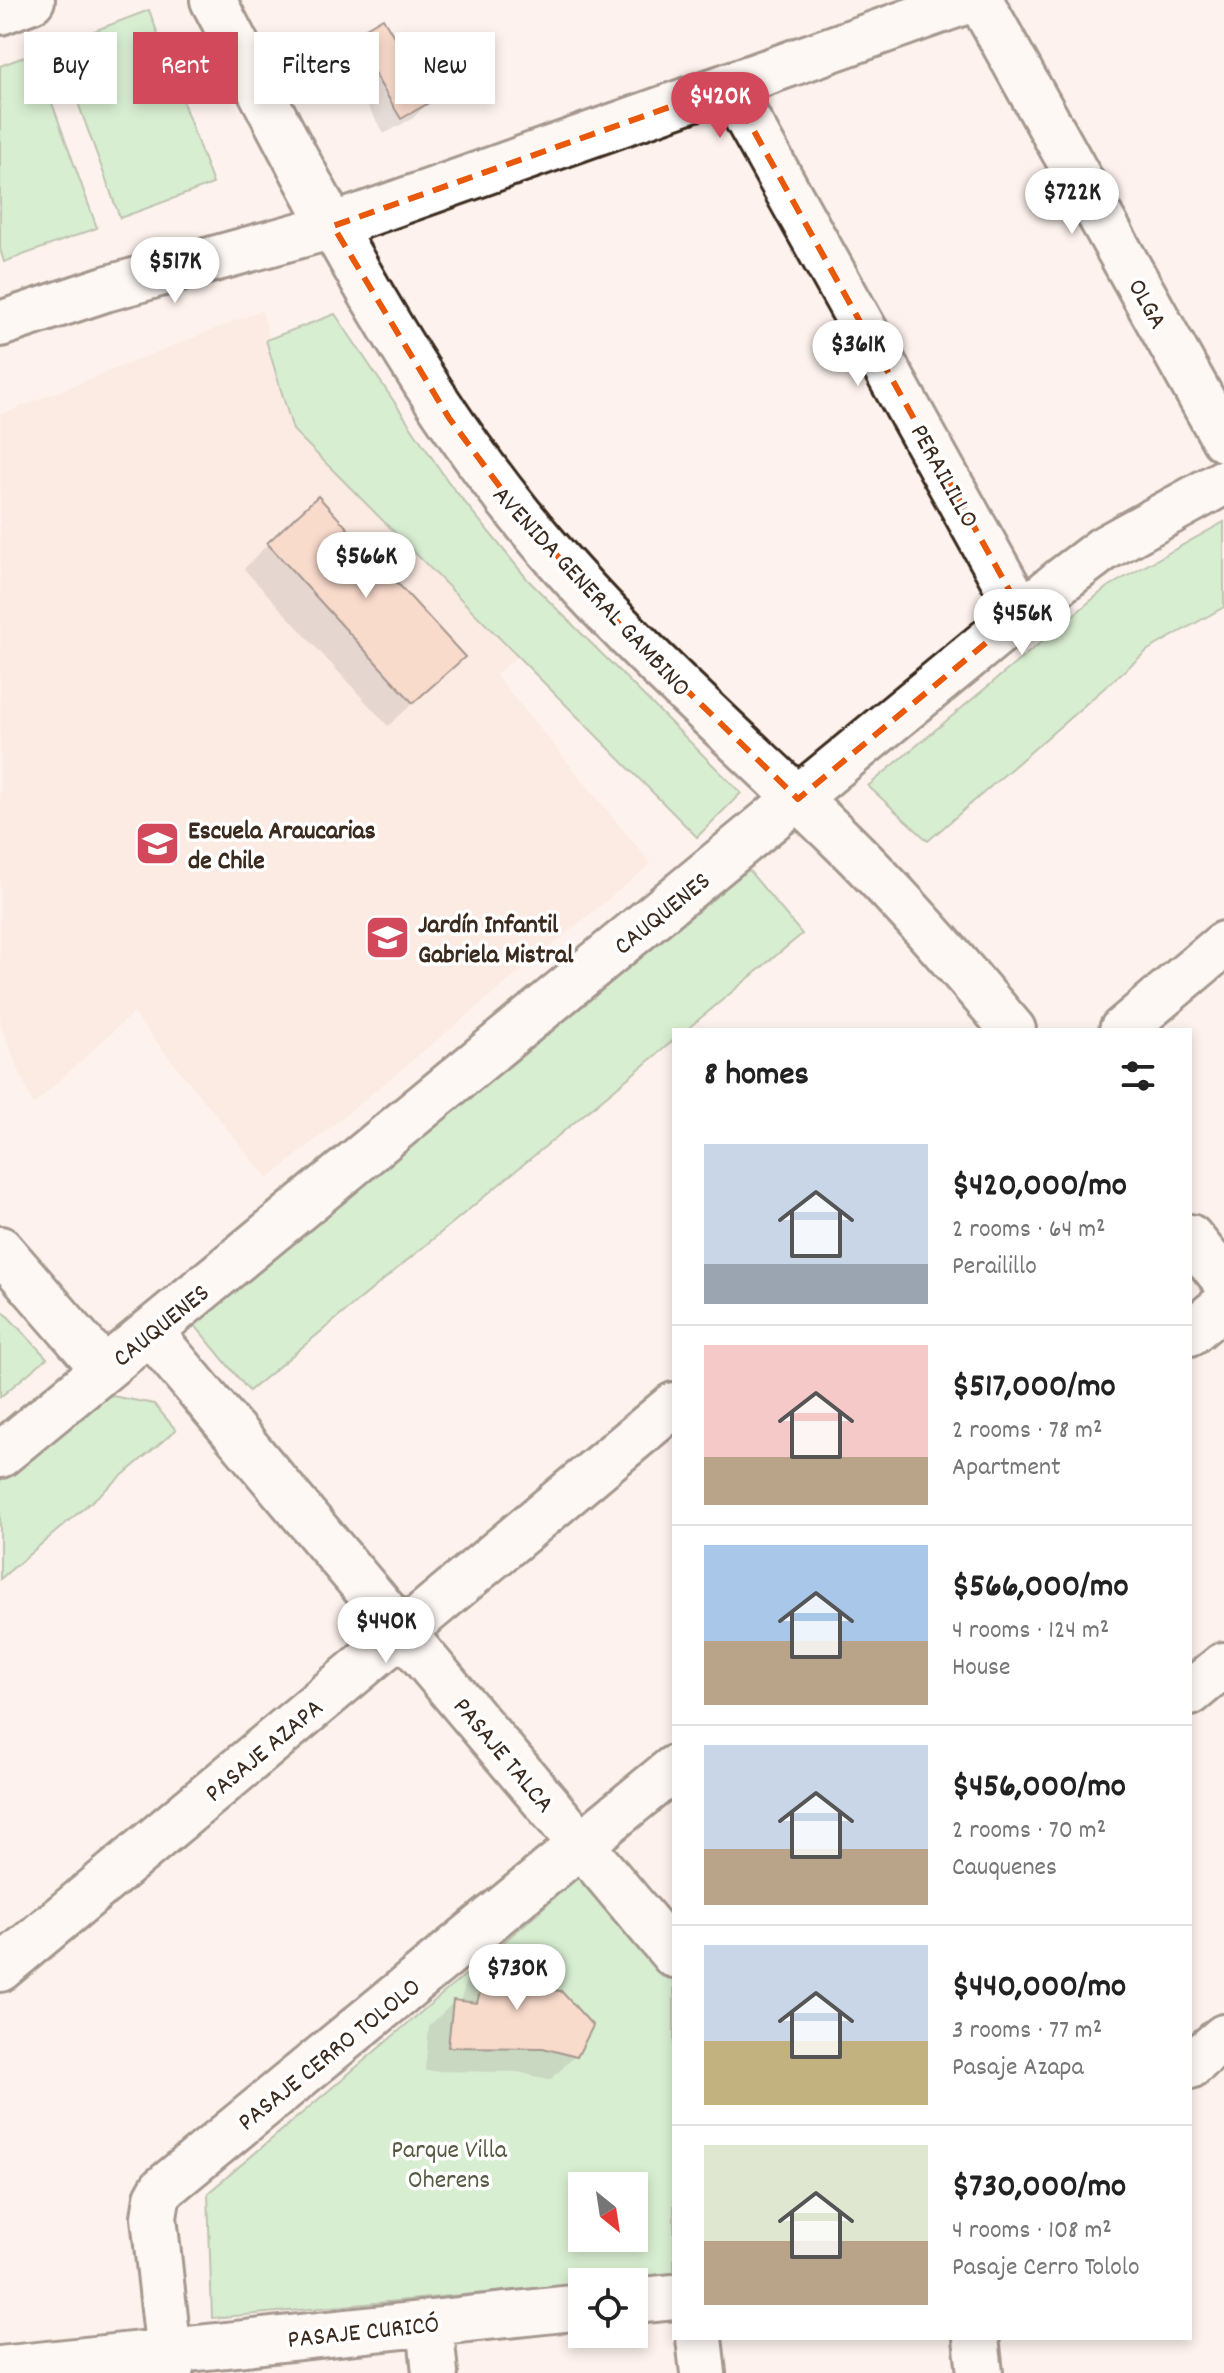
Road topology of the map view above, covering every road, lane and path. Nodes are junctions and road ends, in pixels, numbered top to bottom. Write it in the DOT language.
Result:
graph roads {
  1 [pos="32,0"];
  2 [pos="213,0"];
  3 [pos="970,0"];
  4 [pos="980,0"];
  5 [pos="909,10"];
  6 [pos="0,12"];
  7 [pos="729,86"];
  8 [pos="333,226"];
  9 [pos="0,324"];
  10 [pos="1224,439"];
  11 [pos="1224,482"];
  12 [pos="1022,613"];
  13 [pos="798,799"];
  14 [pos="1224,944"];
  15 [pos="1011,1028"];
  16 [pos="1124,1028"];
  17 [pos="1192,1239"];
  18 [pos="0,1249"];
  19 [pos="1224,1279"];
  20 [pos="1224,1305"];
  21 [pos="1192,1331"];
  22 [pos="150,1332"];
  23 [pos="104,1369"];
  24 [pos="672,1407"];
  25 [pos="0,1455"];
  26 [pos="403,1632"];
  27 [pos="1224,1665"];
  28 [pos="1192,1691"];
  29 [pos="672,1770"];
  30 [pos="582,1845"];
  31 [pos="672,1953"];
  32 [pos="0,1969"];
  33 [pos="1224,2037"];
  34 [pos="1192,2064"];
  35 [pos="672,2297"];
  36 [pos="648,2300"];
  37 [pos="568,2308"];
  38 [pos="430,2323"];
  39 [pos="699,2340"];
  40 [pos="976,2340"];
  41 [pos="170,2362"];
  42 [pos="0,2369"];
  43 [pos="435,2373"];
  44 [pos="703,2373"];
  45 [pos="980,2373"];
  1 -- 6 [label="street"];
  2 -- 8 [label="street, AVENIDA GENERAL GAMBINO"];
  3 -- 5 [label="street"];
  4 -- 10 [label="street, OLGA"];
  5 -- 7 [label="street"];
  7 -- 8 [label="street"];
  7 -- 12 [label="street, PERAILILLO"];
  8 -- 9 [label="street"];
  8 -- 13 [label="street, AVENIDA GENERAL GAMBINO"];
  11 -- 12 [label="street, CAUQUENES"];
  12 -- 13 [label="street, CAUQUENES"];
  13 -- 15 [label="street, AVENIDA GENERAL GAMBINO"];
  13 -- 22 [label="street, CAUQUENES"];
  14 -- 16 [label="street"];
  17 -- 19 [label="street"];
  18 -- 23 [label="street"];
  20 -- 21 [label="street"];
  22 -- 23 [label="street, CAUQUENES"];
  22 -- 26 [label="street, PASAJE TALCA"];
  23 -- 25 [label="street, CAUQUENES"];
  24 -- 26 [label="street, PASAJE AZAPA"];
  26 -- 30 [label="street, PASAJE TALCA"];
  26 -- 32 [label="street, PASAJE AZAPA"];
  27 -- 28 [label="street"];
  29 -- 30 [label="street, PASAJE CERRO TOLOLO"];
  30 -- 31 [label="street, PASAJE TALCA"];
  30 -- 41 [label="street, PASAJE CERRO TOLOLO"];
  33 -- 34 [label="street"];
  35 -- 36 [label="street"];
  37 -- 38 [label="street, PASAJE CURICÓ"];
  38 -- 41 [label="street, PASAJE CURICÓ"];
  38 -- 43 [label="street"];
  39 -- 44 [label="street"];
  40 -- 45 [label="street"];
  41 -- 42 [label="street, PASAJE CURICÓ"];
}
